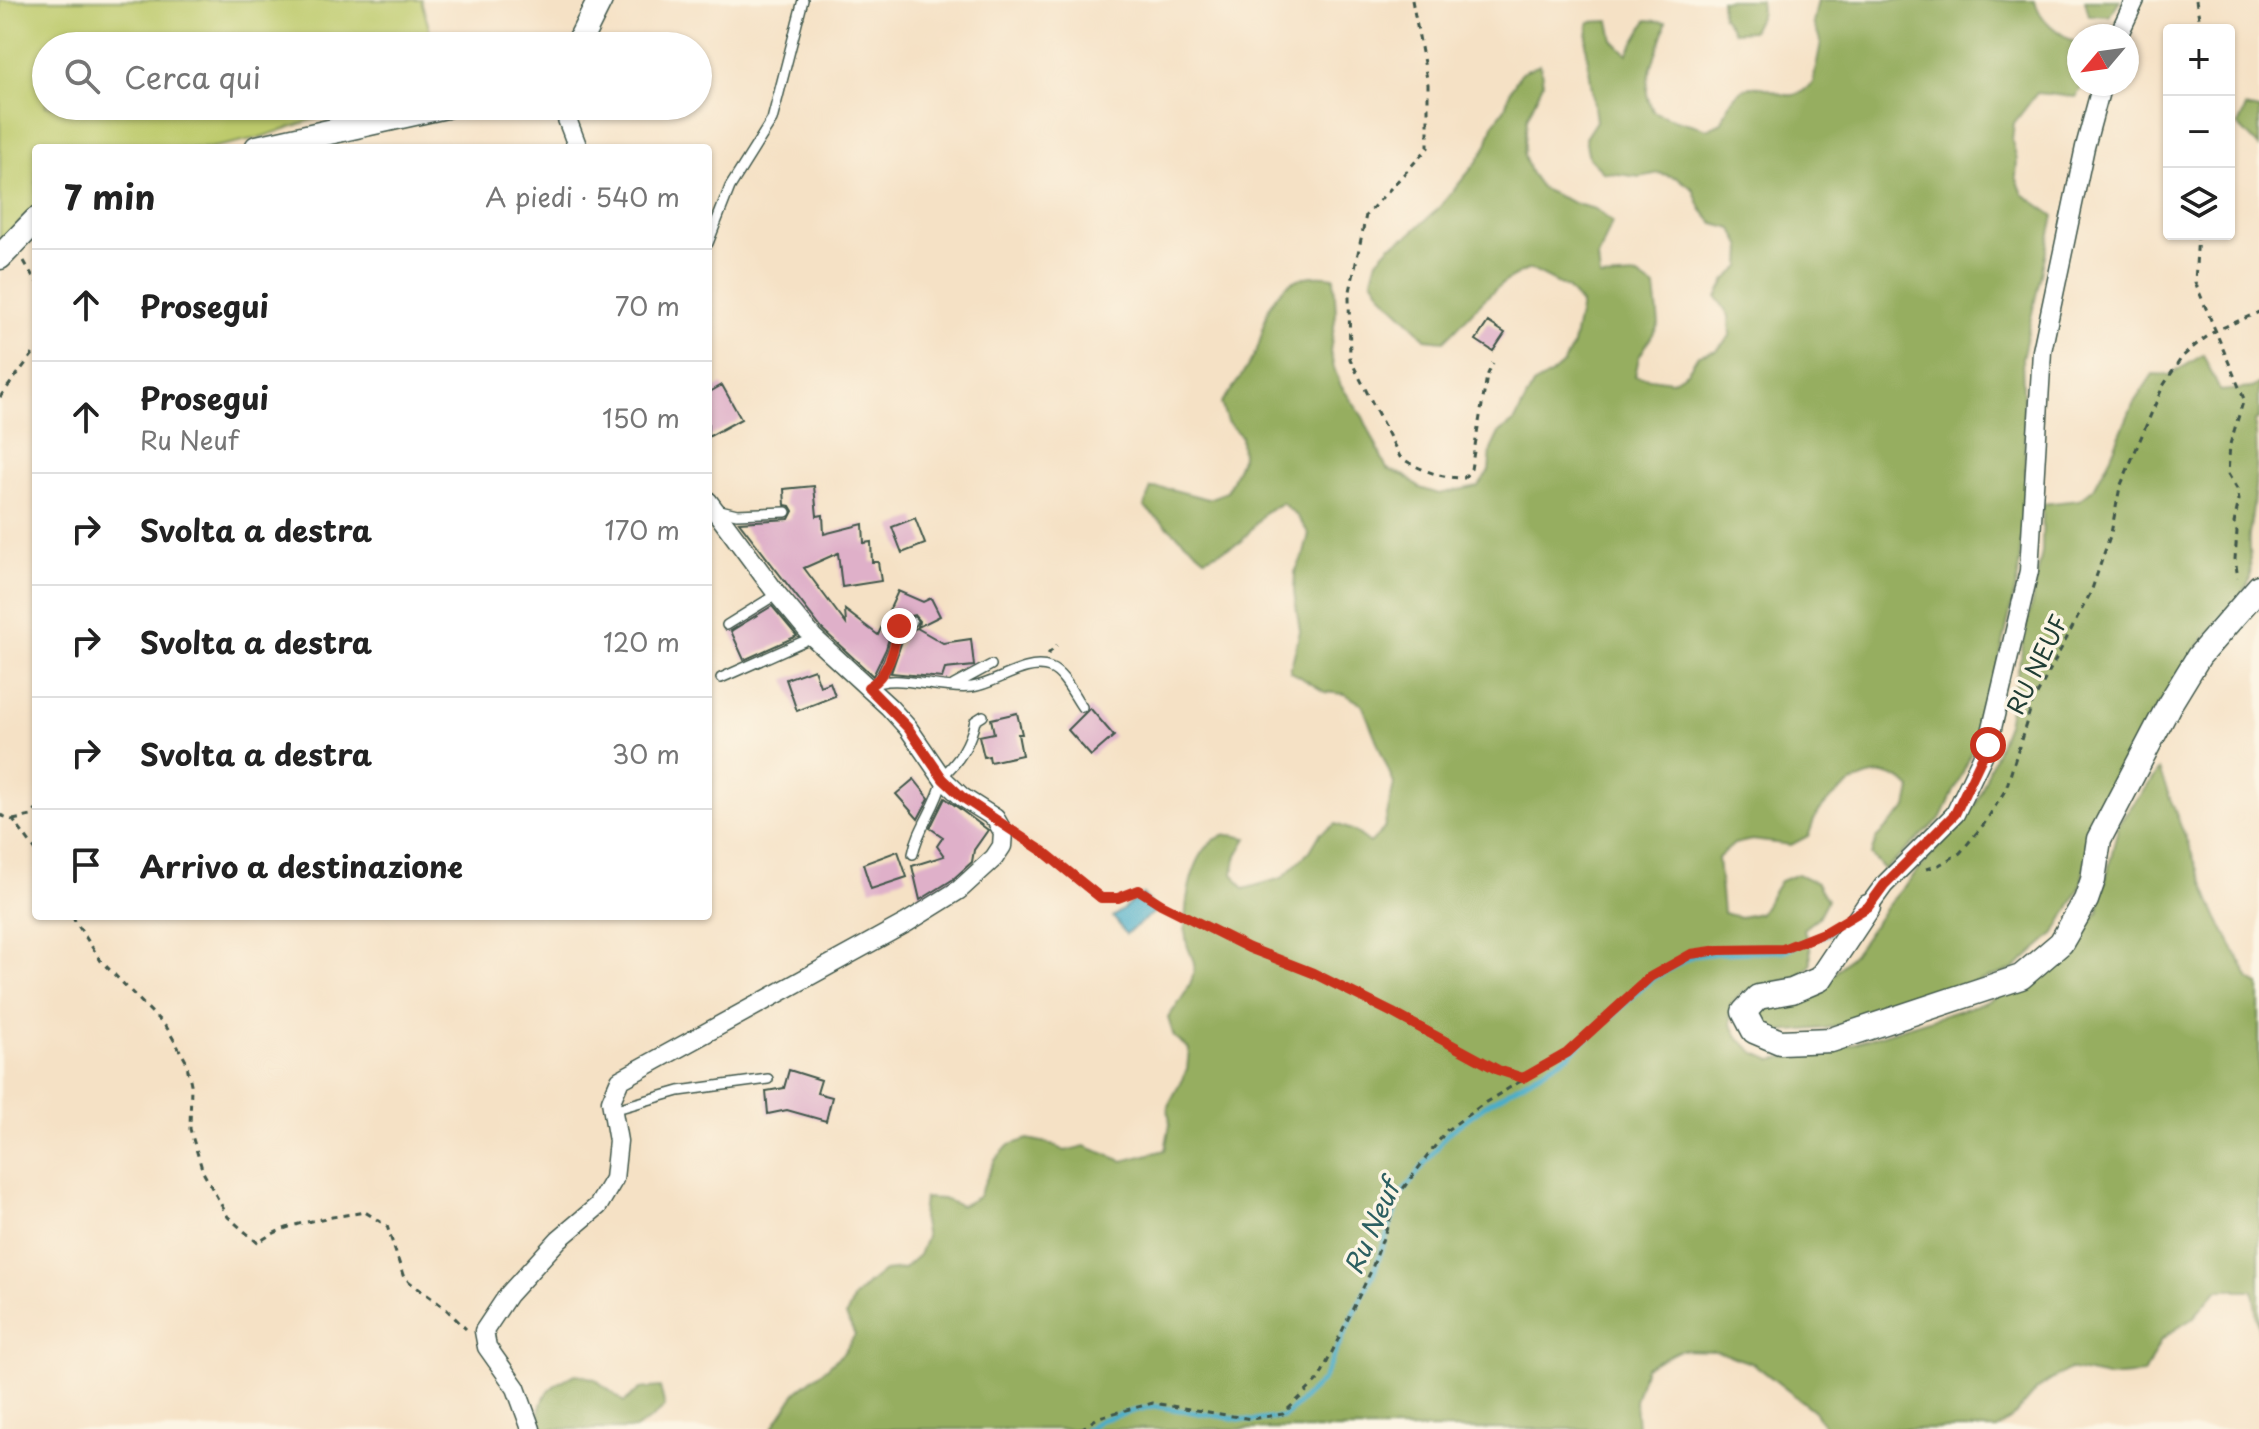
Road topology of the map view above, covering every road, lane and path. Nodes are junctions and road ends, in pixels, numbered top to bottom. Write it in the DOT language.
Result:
graph roads {
  1 [pos="600,0"];
  2 [pos="803,0"];
  3 [pos="1412,0"];
  4 [pos="2135,0"];
  5 [pos="2196,0"];
  6 [pos="2124,24"];
  7 [pos="2200,24"];
  8 [pos="584,32"];
  9 [pos="2099,96"];
  10 [pos="383,120"];
  11 [pos="567,120"];
  12 [pos="275,144"];
  13 [pos="576,144"];
  14 [pos="32,224"];
  15 [pos="712,233"];
  16 [pos="2198,240"];
  17 [pos="0,257"];
  18 [pos="2259,312"];
  19 [pos="2215,331"];
  20 [pos="32,355"];
  21 [pos="1493,363"];
  22 [pos="0,397"];
  23 [pos="712,505"];
  24 [pos="712,507"];
  25 [pos="786,512"];
  26 [pos="777,594"];
  27 [pos="2251,596"];
  28 [pos="912,622"];
  29 [pos="727,625"];
  30 [pos="813,637"];
  31 [pos="991,665"];
  32 [pos="721,678"];
  33 [pos="874,684"];
  34 [pos="951,687"];
  35 [pos="1082,707"];
  36 [pos="983,716"];
  37 [pos="942,778"];
  38 [pos="0,815"];
  39 [pos="32,815"];
  40 [pos="995,818"];
  41 [pos="13,820"];
  42 [pos="32,846"];
  43 [pos="913,854"];
  44 [pos="1918,872"];
  45 [pos="1868,907"];
  46 [pos="75,920"];
  47 [pos="1826,932"];
  48 [pos="1523,1078"];
  49 [pos="768,1079"];
  50 [pos="613,1110"];
  51 [pos="487,1347"];
  52 [pos="531,1429"];
  53 [pos="1081,1429"];
  1 -- 8 [label="street"];
  2 -- 15 [label="lane"];
  3 -- 21 [label="path"];
  4 -- 6 [label="street"];
  5 -- 7 [label="path"];
  9 -- 45 [label="street"];
  10 -- 12 [label="street"];
  11 -- 13 [label="street"];
  14 -- 17 [label="street"];
  16 -- 19 [label="path"];
  18 -- 19 [label="path, RU NEUF"];
  19 -- 27 [label="path"];
  19 -- 44 [label="path, RU NEUF"];
  20 -- 22 [label="path"];
  23 -- 25 [label="lane"];
  24 -- 26 [label="street"];
  26 -- 29 [label="lane"];
  26 -- 30 [label="street"];
  27 -- 45 [label="street"];
  28 -- 33 [label="lane"];
  30 -- 32 [label="lane"];
  30 -- 33 [label="street"];
  31 -- 34 [label="lane"];
  33 -- 34 [label="lane"];
  33 -- 37 [label="street"];
  34 -- 35 [label="lane"];
  36 -- 37 [label="lane"];
  37 -- 40 [label="street"];
  37 -- 43 [label="lane"];
  38 -- 41 [label="path"];
  39 -- 41 [label="path"];
  40 -- 48 [label="path"];
  40 -- 50 [label="street"];
  41 -- 42 [label="path"];
  46 -- 51 [label="path"];
  47 -- 48 [label="path"];
  48 -- 53 [label="path"];
  49 -- 50 [label="lane"];
  50 -- 51 [label="street"];
  51 -- 52 [label="street"];
}
